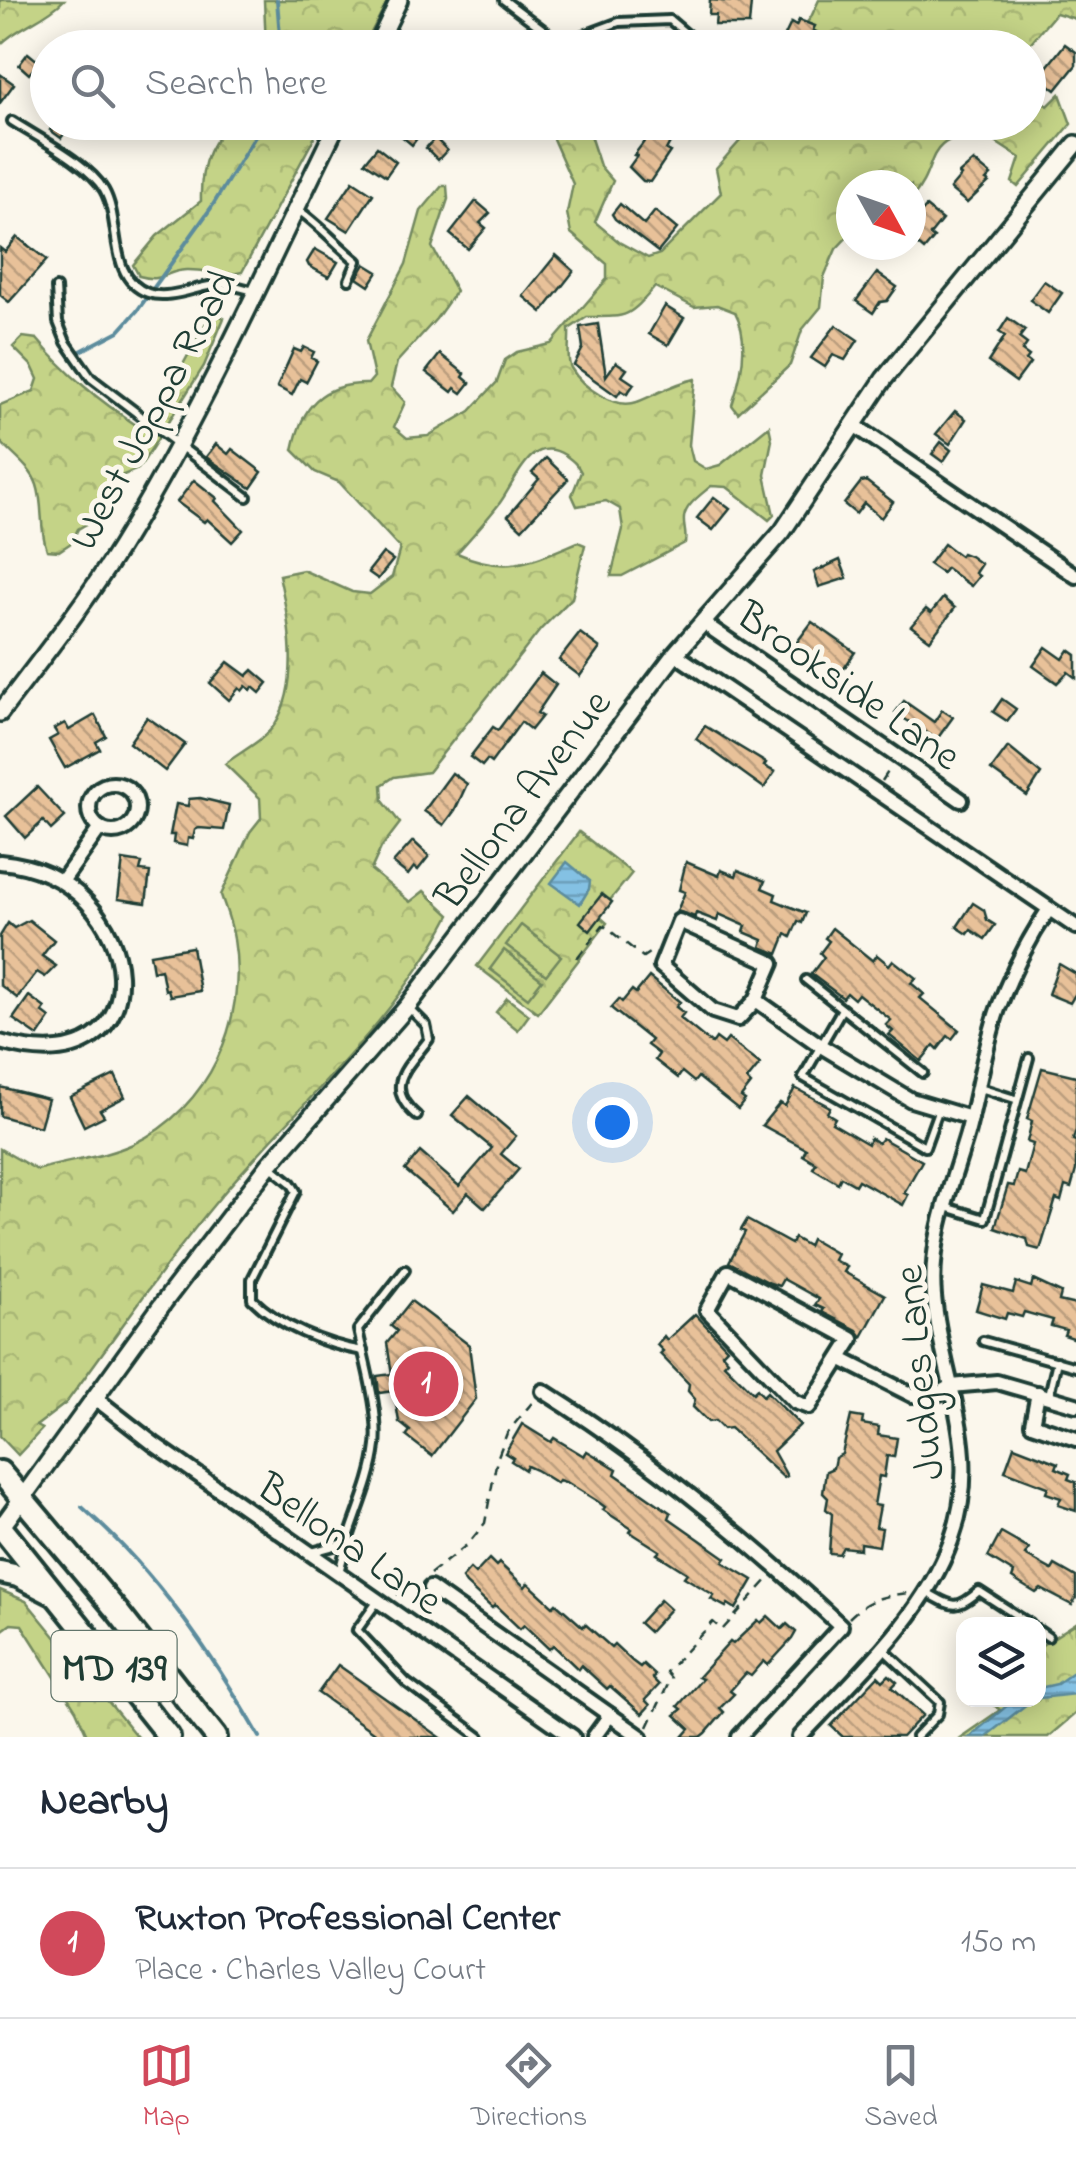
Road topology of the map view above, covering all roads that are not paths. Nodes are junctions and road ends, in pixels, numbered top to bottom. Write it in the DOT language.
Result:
graph roads {
  1 [pos="399,0"];
  2 [pos="504,0"];
  3 [pos="385,30"];
  4 [pos="544,30"];
  5 [pos="596,30"];
  6 [pos="682,30"];
  7 [pos="12,120"];
  8 [pos="30,132"];
  9 [pos="42,140"];
  10 [pos="329,140"];
  11 [pos="1076,144"];
  12 [pos="296,208"];
  13 [pos="349,280"];
  14 [pos="56,288"];
  15 [pos="254,292"];
  16 [pos="854,424"];
  17 [pos="178,444"];
  18 [pos="247,497"];
  19 [pos="1076,576"];
  20 [pos="702,622"];
  21 [pos="674,654"];
  22 [pos="0,713"];
  23 [pos="961,800"];
  24 [pos="100,828"];
  25 [pos="0,862"];
  26 [pos="63,880"];
  27 [pos="1049,909"];
  28 [pos="1076,926"];
  29 [pos="806,980"];
  30 [pos="756,1000"];
  31 [pos="407,1006"];
  32 [pos="842,1008"];
  33 [pos="0,1042"];
  34 [pos="821,1046"];
  35 [pos="1029,1058"];
  36 [pos="922,1073"];
  37 [pos="979,1088"];
  38 [pos="1015,1100"];
  39 [pos="938,1110"];
  40 [pos="417,1116"];
  41 [pos="971,1118"];
  42 [pos="269,1165"];
  43 [pos="944,1206"];
  44 [pos="405,1270"];
  45 [pos="983,1341"];
  46 [pos="363,1351"];
  47 [pos="841,1360"];
  48 [pos="1057,1361"];
  49 [pos="1076,1367"];
  50 [pos="951,1386"];
  51 [pos="543,1391"];
  52 [pos="1043,1395"];
  53 [pos="95,1398"];
  54 [pos="1076,1405"];
  55 [pos="1076,1439"];
  56 [pos="0,1472"];
  57 [pos="23,1497"];
  58 [pos="0,1528"];
  59 [pos="345,1542"];
  60 [pos="309,1552"];
  61 [pos="0,1572"];
  62 [pos="339,1574"];
  63 [pos="430,1588"];
  64 [pos="926,1592"];
  65 [pos="58,1596"];
  66 [pos="380,1602"];
  67 [pos="1019,1617"];
  68 [pos="882,1648"];
  69 [pos="610,1715"];
  70 [pos="169,1737"];
  71 [pos="216,1737"];
  72 [pos="480,1737"];
  73 [pos="572,1737"];
  74 [pos="594,1737"];
  75 [pos="643,1737"];
  76 [pos="739,1737"];
  77 [pos="800,1737"];
  78 [pos="916,1737"];
  1 -- 3 [label="street"];
  2 -- 4 [label="lane"];
  5 -- 6 [label="lane"];
  7 -- 8 [label="lane"];
  9 -- 15 [label="lane"];
  10 -- 12 [label="street, West Joppa Road"];
  11 -- 16 [label="street, Bellona Avenue"];
  12 -- 13 [label="lane"];
  12 -- 15 [label="street, West Joppa Road"];
  14 -- 17 [label="lane"];
  15 -- 17 [label="street, West Joppa Road"];
  16 -- 19 [label="street"];
  16 -- 20 [label="street, Bellona Avenue"];
  17 -- 18 [label="lane"];
  17 -- 22 [label="street, West Joppa Road"];
  20 -- 21 [label="street, Bellona Avenue"];
  20 -- 23 [label="street, Brookside Lane"];
  21 -- 27 [label="street"];
  21 -- 31 [label="street, Bellona Avenue"];
  24 -- 26 [label="street"];
  25 -- 26 [label="street"];
  26 -- 33 [label="street"];
  27 -- 28 [label="street"];
  27 -- 37 [label="street, Judges Lane"];
  29 -- 32 [label="lane"];
  30 -- 30 [label="street"];
  30 -- 34 [label="street"];
  31 -- 40 [label="lane"];
  31 -- 42 [label="street, Bellona Avenue"];
  32 -- 34 [label="lane"];
  32 -- 36 [label="lane"];
  34 -- 39 [label="street"];
  34 -- 39 [label="lane"];
  35 -- 38 [label="lane"];
  37 -- 38 [label="lane"];
  37 -- 41 [label="street, Judges Lane"];
  38 -- 43 [label="lane"];
  39 -- 41 [label="street"];
  41 -- 43 [label="street, Judges Lane"];
  42 -- 46 [label="lane"];
  42 -- 53 [label="street, Bellona Avenue"];
  43 -- 50 [label="street, Judges Lane"];
  44 -- 46 [label="lane"];
  45 -- 48 [label="lane"];
  46 -- 59 [label="lane"];
  47 -- 47 [label="street"];
  47 -- 50 [label="street"];
  48 -- 49 [label="lane"];
  48 -- 52 [label="lane"];
  50 -- 52 [label="street"];
  50 -- 64 [label="street, Judges Lane"];
  51 -- 76 [label="street"];
  52 -- 54 [label="street"];
  52 -- 55 [label="street"];
  53 -- 57 [label="street, Bellona Avenue"];
  53 -- 60 [label="street, Bellona Lane"];
  56 -- 57 [label="main road, MD 139"];
  57 -- 58 [label="street, Bellona Avenue"];
  57 -- 71 [label="main road, MD 139"];
  58 -- 65 [label="main road, MD 139"];
  59 -- 60 [label="lane"];
  59 -- 62 [label="lane"];
  60 -- 62 [label="street, Bellona Lane"];
  61 -- 65 [label="main road"];
  62 -- 66 [label="street, Bellona Lane"];
  63 -- 69 [label="street"];
  64 -- 67 [label="lane"];
  64 -- 68 [label="street, Judges Lane"];
  65 -- 70 [label="main road, MD 139"];
  66 -- 72 [label="lane"];
  66 -- 73 [label="street, Bellona Lane"];
  68 -- 77 [label="street, Judges Lane"];
  68 -- 78 [label="lane"];
  69 -- 74 [label="street"];
  69 -- 75 [label="street"];
}
